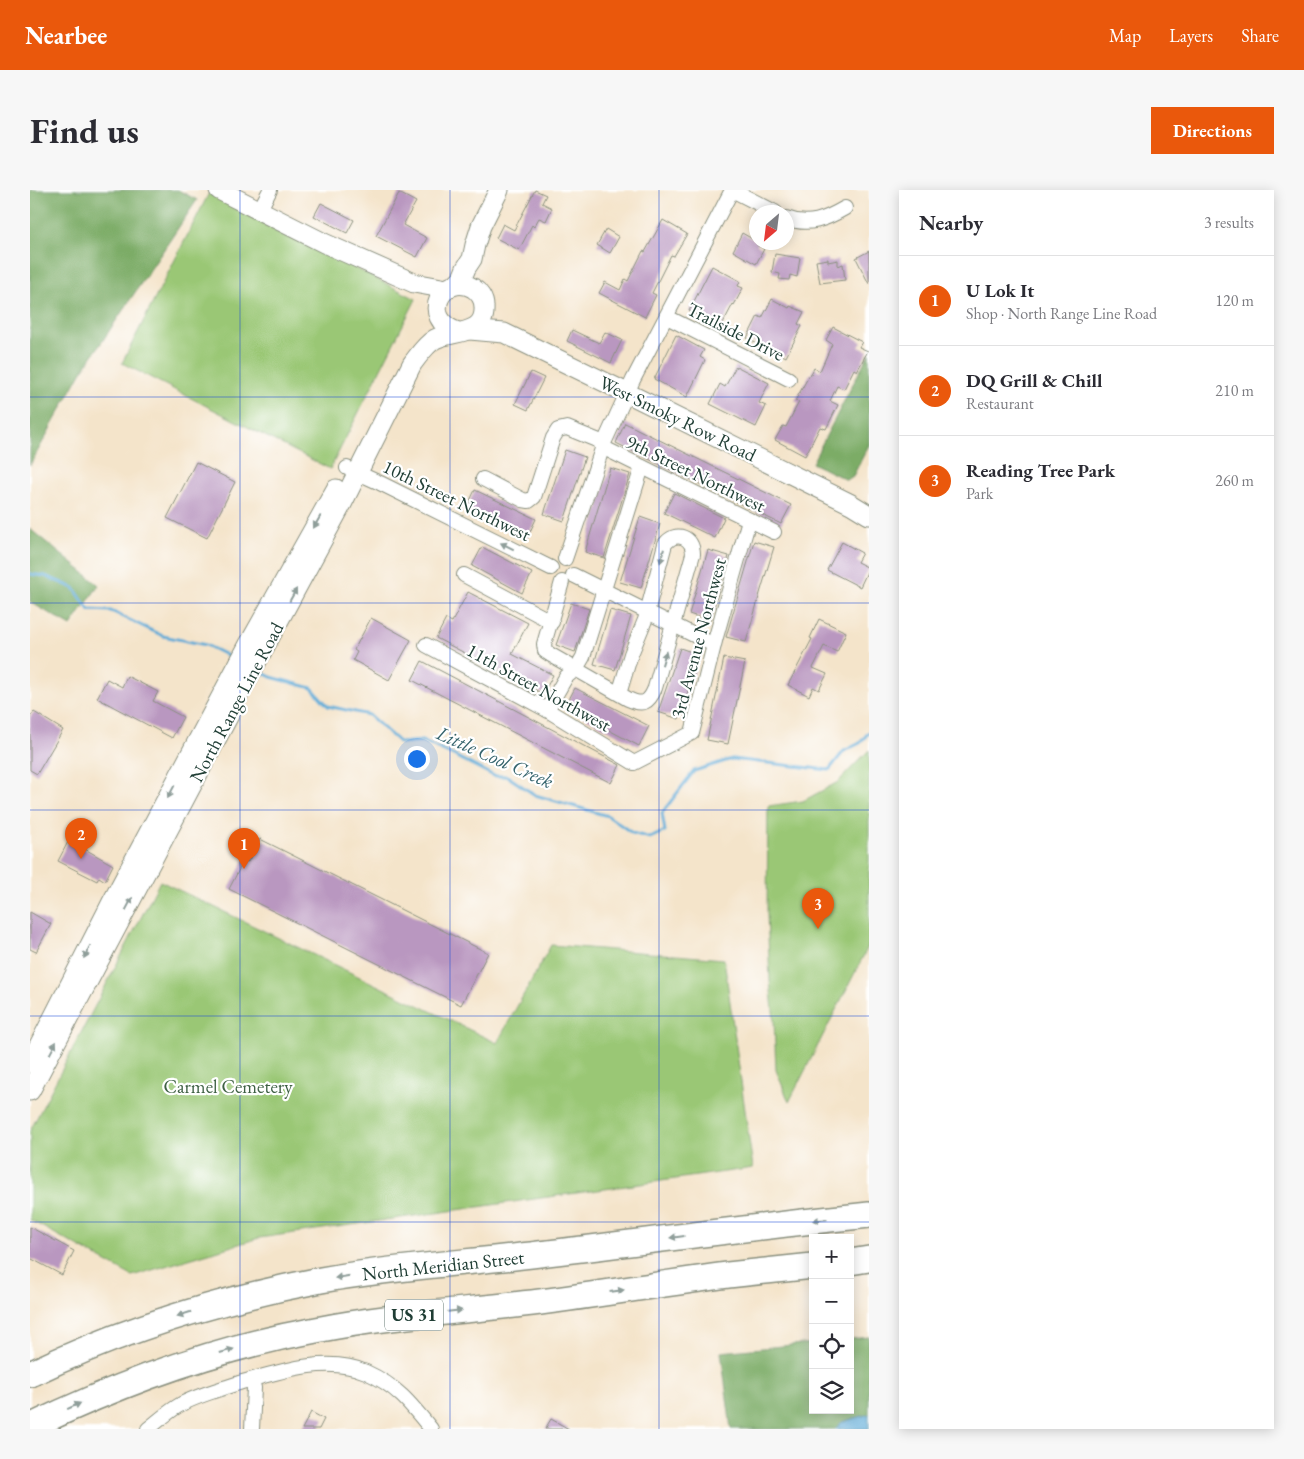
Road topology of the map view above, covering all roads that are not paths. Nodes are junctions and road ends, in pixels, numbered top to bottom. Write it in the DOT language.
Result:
graph roads {
  1 [pos="219,190"];
  2 [pos="270,190"];
  3 [pos="499,190"];
  4 [pos="732,190"];
  5 [pos="761,205"];
  6 [pos="845,208"];
  7 [pos="259,211"];
  8 [pos="794,220"];
  9 [pos="472,259"];
  10 [pos="414,282"];
  11 [pos="451,287"];
  12 [pos="481,299"];
  13 [pos="437,310"];
  14 [pos="667,316"];
  15 [pos="464,331"];
  16 [pos="504,333"];
  17 [pos="789,379"];
  18 [pos="627,392"];
  19 [pos="603,445"];
  20 [pos="642,467"];
  21 [pos="353,471"];
  22 [pos="483,479"];
  23 [pos="860,506"];
  24 [pos="869,515"];
  25 [pos="749,520"];
  26 [pos="774,532"];
  27 [pos="565,559"];
  28 [pos="551,568"];
  29 [pos="464,575"];
  30 [pos="568,579"];
  31 [pos="605,591"];
  32 [pos="647,612"];
  33 [pos="552,622"];
  34 [pos="674,625"];
  35 [pos="426,645"];
  36 [pos="714,645"];
  37 [pos="576,669"];
  38 [pos="233,691"];
  39 [pos="619,694"];
  40 [pos="547,710"];
  41 [pos="634,762"];
  42 [pos="30,1063"];
  43 [pos="30,1091"];
  44 [pos="869,1215"];
  45 [pos="869,1259"];
  46 [pos="854,1261"];
  47 [pos="809,1266"];
  48 [pos="30,1374"];
  49 [pos="252,1380"];
  50 [pos="30,1427"];
  51 [pos="148,1429"];
  52 [pos="252,1429"];
  53 [pos="431,1429"];
  1 -- 7 [label="main road"];
  2 -- 7 [label="street"];
  3 -- 9 [label="main road"];
  4 -- 5 [label="street"];
  4 -- 14 [label="street"];
  6 -- 8 [label="street"];
  7 -- 10 [label="main road"];
  9 -- 11 [label="main road"];
  9 -- 12 [label="main road"];
  10 -- 11 [label="main road"];
  10 -- 13 [label="main road"];
  11 -- 12 [label="main road"];
  11 -- 13 [label="main road"];
  12 -- 15 [label="main road"];
  12 -- 16 [label="main road, West Smoky Row Road"];
  13 -- 15 [label="main road"];
  13 -- 21 [label="main road, North Range Line Road"];
  14 -- 17 [label="street, Trailside Drive"];
  14 -- 18 [label="street"];
  15 -- 16 [label="main road, West Smoky Row Road"];
  15 -- 21 [label="main road, North Range Line Road"];
  16 -- 18 [label="main road, West Smoky Row Road"];
  18 -- 19 [label="street"];
  18 -- 23 [label="main road, West Smoky Row Road"];
  19 -- 20 [label="street, 9th Street Northwest"];
  19 -- 22 [label="street, 9th Street Northwest"];
  19 -- 27 [label="street"];
  20 -- 25 [label="street, 9th Street Northwest"];
  20 -- 31 [label="street"];
  28 -- 21 [label="street, 10th Street Northwest, one-way"];
  21 -- 38 [label="main road, North Range Line Road"];
  23 -- 24 [label="main road, West Smoky Row Road"];
  25 -- 26 [label="street, 9th Street Northwest"];
  25 -- 36 [label="street, 3rd Avenue Northwest"];
  27 -- 28 [label="street"];
  27 -- 30 [label="street"];
  28 -- 30 [label="street"];
  29 -- 33 [label="street"];
  30 -- 31 [label="street"];
  30 -- 33 [label="street"];
  31 -- 32 [label="street"];
  31 -- 37 [label="street"];
  32 -- 34 [label="street"];
  34 -- 32 [label="street, one-way"];
  32 -- 39 [label="street"];
  33 -- 37 [label="street"];
  34 -- 36 [label="street"];
  39 -- 34 [label="street, one-way"];
  35 -- 40 [label="street, 11th Street Northwest"];
  36 -- 41 [label="street, 3rd Avenue Northwest"];
  37 -- 39 [label="street"];
  37 -- 40 [label="street"];
  38 -- 42 [label="main road, North Range Line Road, one-way"];
  43 -- 38 [label="main road, North Range Line Road, one-way"];
  40 -- 41 [label="street, 11th Street Northwest"];
  44 -- 48 [label="highway, North Meridian Street, one-way"];
  45 -- 46 [label="highway"];
  50 -- 47 [label="highway, US 31, one-way"];
  49 -- 51 [label="street"];
  49 -- 52 [label="street"];
  49 -- 53 [label="street"];
}
